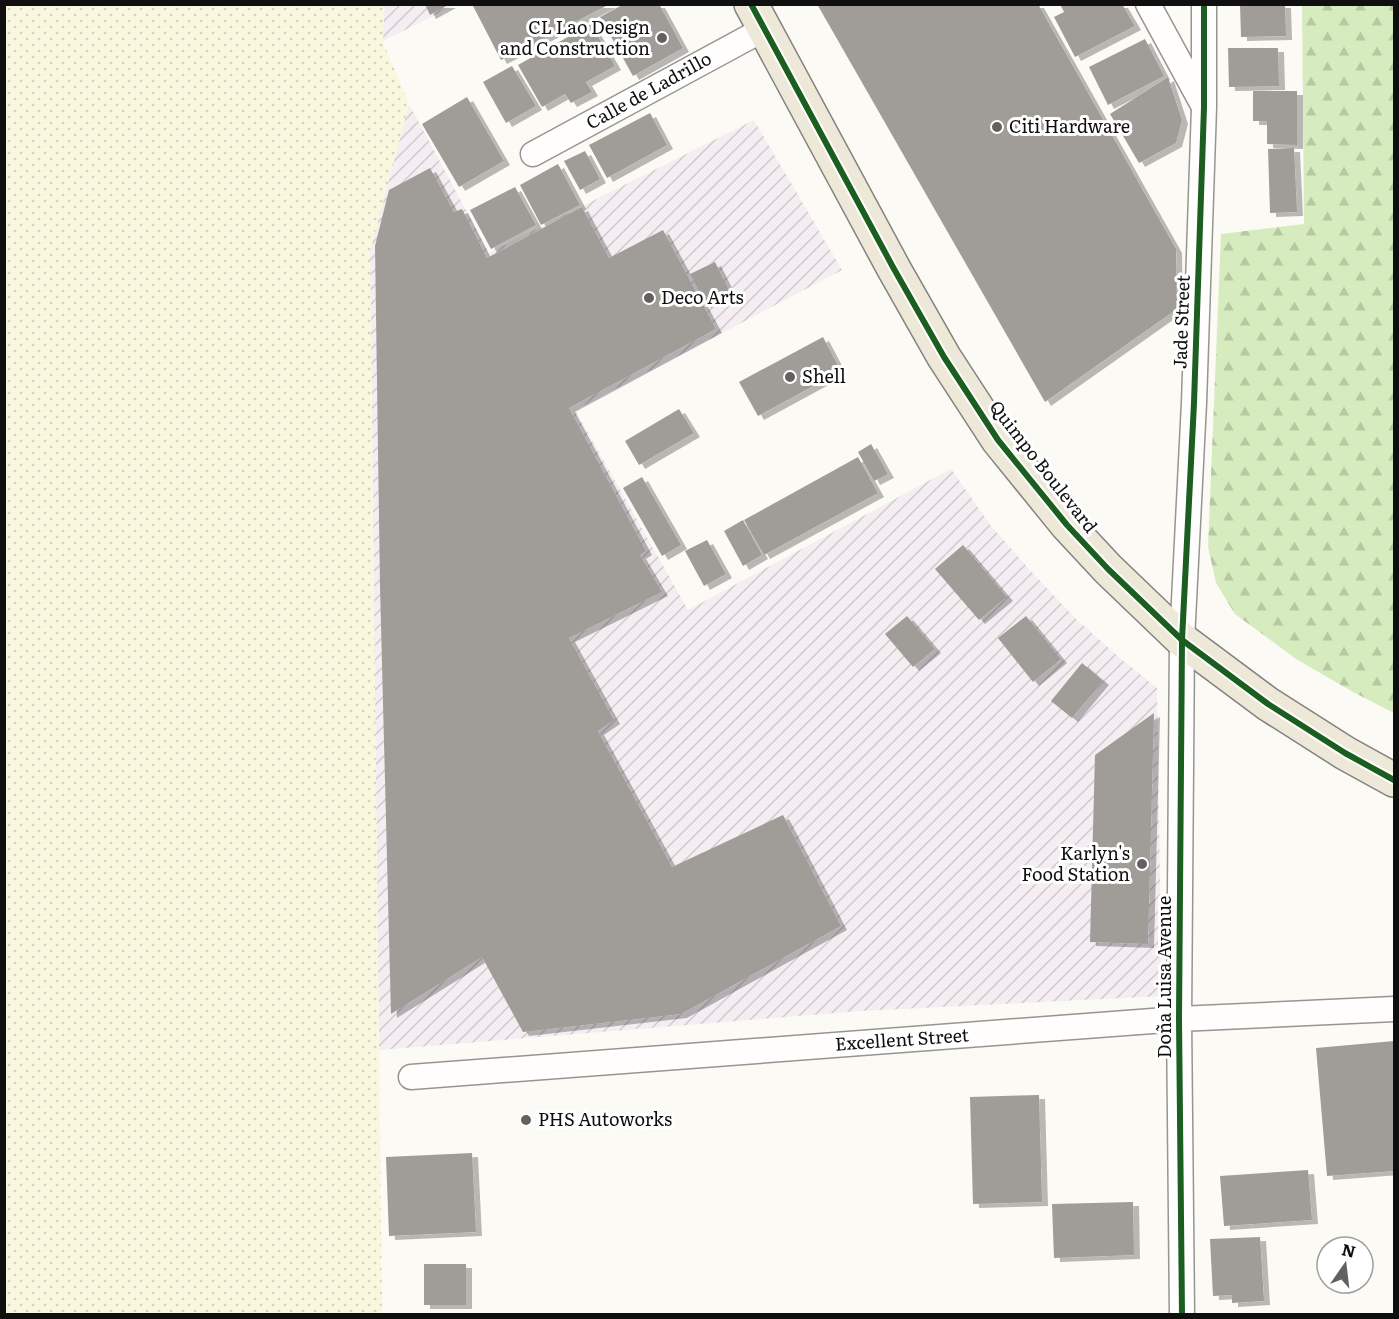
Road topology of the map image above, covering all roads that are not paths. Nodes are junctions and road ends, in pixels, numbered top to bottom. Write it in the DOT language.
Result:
graph roads {
  1 [pos="1148,4"];
  2 [pos="1204,4"];
  3 [pos="757,17"];
  4 [pos="1204,107"];
  5 [pos="533,154"];
  6 [pos="1182,640"];
  7 [pos="1395,780"];
  8 [pos="1395,1009"];
  9 [pos="1179,1019"];
  10 [pos="411,1077"];
  11 [pos="1182,1314"];
  1 -- 4 [label="street"];
  2 -- 4 [label="street, Jade Street"];
  3 -- 5 [label="street, Calle de Ladrillo"];
  3 -- 6 [label="main road, Quimpo Boulevard"];
  4 -- 6 [label="street, Jade Street"];
  6 -- 7 [label="main road, Quimpo Boulevard"];
  6 -- 9 [label="street, Doña Luisa Avenue"];
  8 -- 9 [label="street, Excellent Street"];
  9 -- 10 [label="street, Excellent Street"];
  9 -- 11 [label="street, Doña Luisa Avenue"];
}
